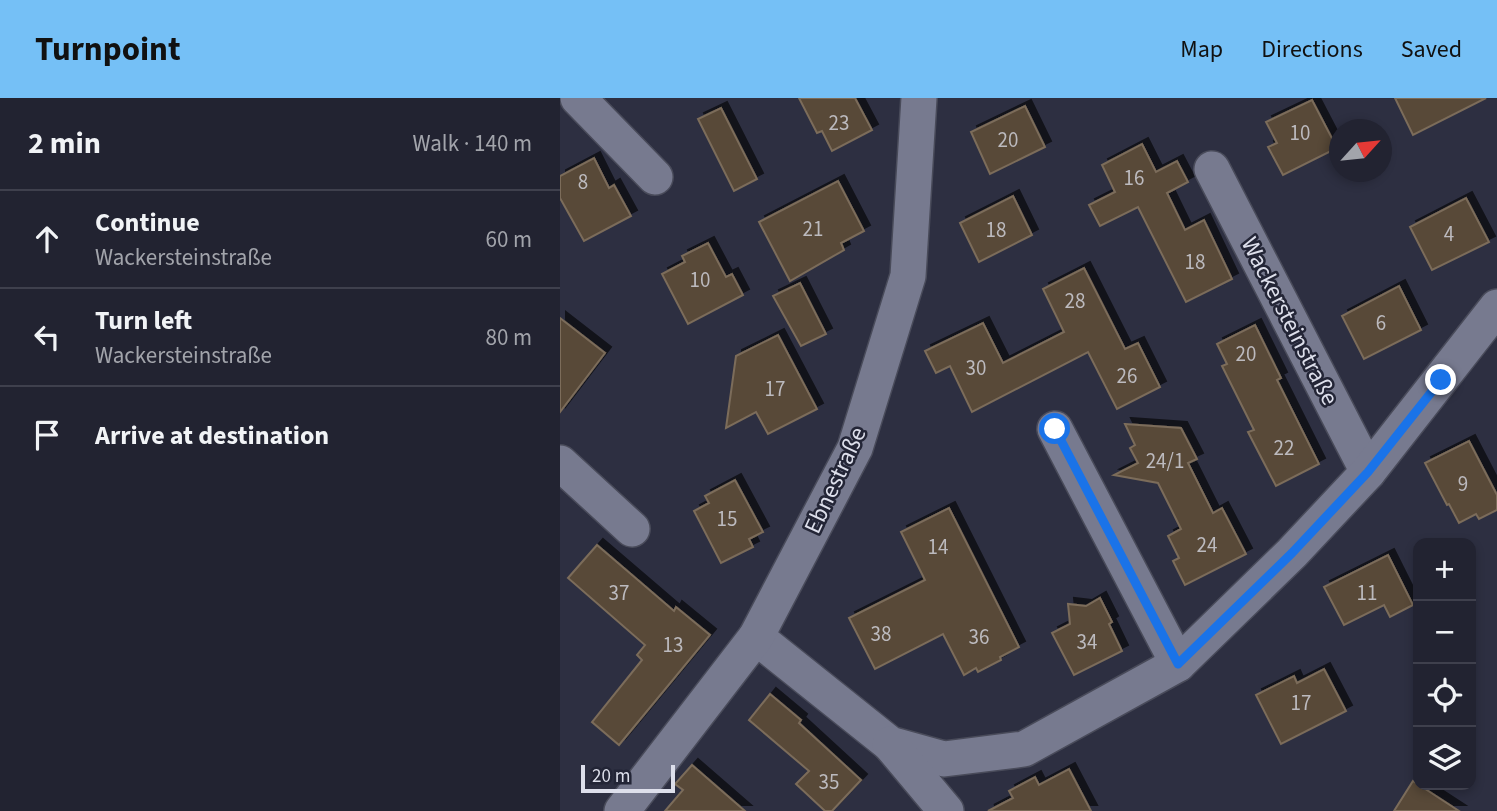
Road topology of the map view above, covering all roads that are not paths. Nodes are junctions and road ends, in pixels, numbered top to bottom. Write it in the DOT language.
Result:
graph roads {
  1 [pos="578,98"];
  2 [pos="919,98"];
  3 [pos="1212,169"];
  4 [pos="655,177"];
  5 [pos="1497,307"];
  6 [pos="1055,429"];
  7 [pos="560,463"];
  8 [pos="1368,472"];
  9 [pos="632,529"];
  10 [pos="756,636"];
  11 [pos="1178,664"];
  12 [pos="890,744"];
  13 [pos="622,811"];
  14 [pos="946,811"];
  1 -- 4 [label="street"];
  2 -- 10 [label="street, Ebnestraße"];
  3 -- 8 [label="street, Wackersteinstraße"];
  5 -- 8 [label="street"];
  6 -- 11 [label="street"];
  7 -- 9 [label="street"];
  8 -- 11 [label="street"];
  10 -- 12 [label="street"];
  10 -- 13 [label="street, Ebnestraße"];
  11 -- 12 [label="street"];
  12 -- 14 [label="street"];
}
